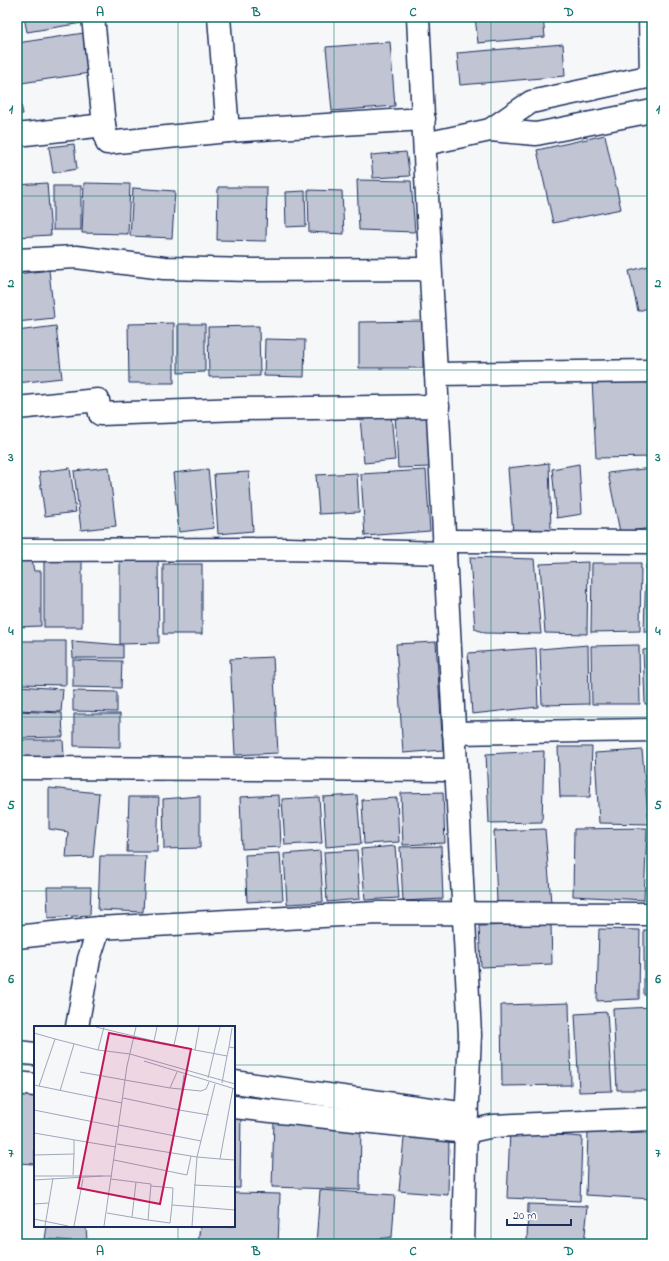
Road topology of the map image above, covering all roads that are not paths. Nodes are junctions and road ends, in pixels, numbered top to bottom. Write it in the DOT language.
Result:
graph roads {
  1 [pos="93,17"];
  2 [pos="219,17"];
  3 [pos="418,17"];
  4 [pos="650,17"];
  5 [pos="651,76"];
  6 [pos="652,111"];
  7 [pos="424,119"];
  8 [pos="104,125"];
  9 [pos="490,130"];
  10 [pos="228,131"];
  11 [pos="17,135"];
  12 [pos="425,144"];
  13 [pos="17,260"];
  14 [pos="430,269"];
  15 [pos="652,371"];
  16 [pos="436,374"];
  17 [pos="438,406"];
  18 [pos="17,408"];
  19 [pos="652,542"];
  20 [pos="444,547"];
  21 [pos="17,550"];
  22 [pos="652,730"];
  23 [pos="454,733"];
  24 [pos="17,768"];
  25 [pos="456,770"];
  26 [pos="464,913"];
  27 [pos="652,914"];
  28 [pos="99,928"];
  29 [pos="17,937"];
  30 [pos="78,1026"];
  31 [pos="17,1052"];
  32 [pos="34,1054"];
  33 [pos="235,1082"];
  34 [pos="17,1083"];
  35 [pos="34,1085"];
  36 [pos="235,1107"];
  37 [pos="652,1119"];
  38 [pos="466,1123"];
  39 [pos="463,1244"];
  1 -- 8 [label="street"];
  2 -- 10 [label="street"];
  3 -- 7 [label="street"];
  4 -- 5 [label="street"];
  5 -- 9 [label="street"];
  6 -- 9 [label="street"];
  7 -- 10 [label="street"];
  7 -- 12 [label="street"];
  8 -- 10 [label="street"];
  8 -- 11 [label="street"];
  9 -- 12 [label="street"];
  12 -- 14 [label="street"];
  13 -- 14 [label="street"];
  14 -- 16 [label="street"];
  15 -- 16 [label="street"];
  16 -- 17 [label="street"];
  17 -- 18 [label="street"];
  17 -- 20 [label="street"];
  19 -- 20 [label="street"];
  20 -- 21 [label="street"];
  20 -- 23 [label="street"];
  22 -- 23 [label="street"];
  23 -- 25 [label="street"];
  24 -- 25 [label="street"];
  25 -- 26 [label="street"];
  26 -- 27 [label="street"];
  26 -- 28 [label="street"];
  26 -- 38 [label="street"];
  28 -- 29 [label="street"];
  28 -- 30 [label="street"];
  31 -- 32 [label="street"];
  33 -- 38 [label="street"];
  34 -- 35 [label="street"];
  36 -- 38 [label="street"];
  37 -- 38 [label="street"];
  38 -- 39 [label="street"];
}
